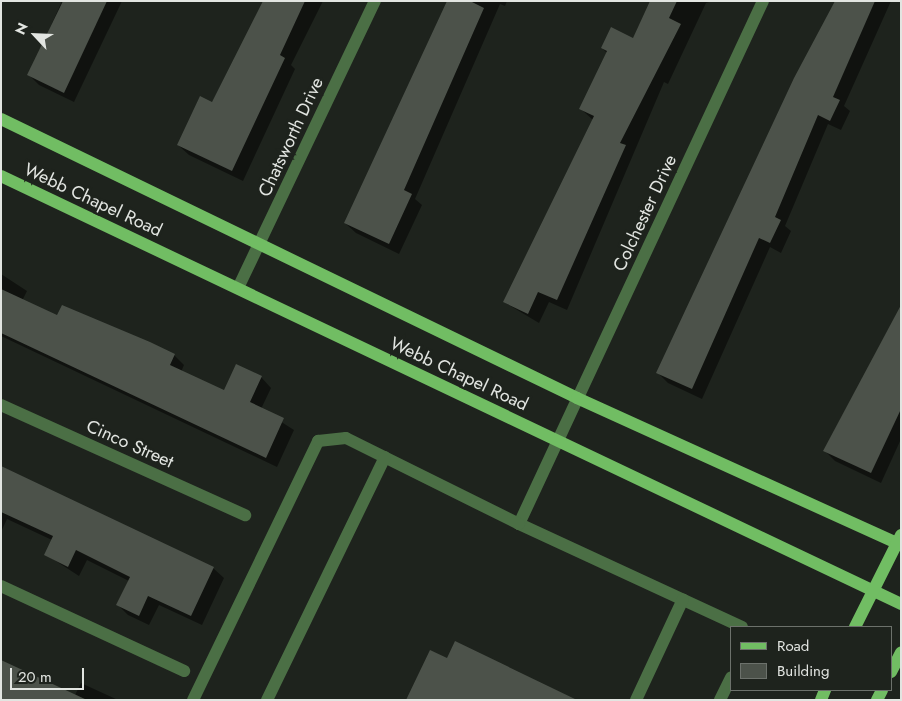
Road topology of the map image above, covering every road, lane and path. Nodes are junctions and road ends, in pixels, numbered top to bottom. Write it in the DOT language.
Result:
graph roads {
  1 [pos="375,1"];
  2 [pos="763,1"];
  3 [pos="1,120"];
  4 [pos="1,176"];
  5 [pos="259,245"];
  6 [pos="238,288"];
  7 [pos="577,398"];
  8 [pos="1,405"];
  9 [pos="558,440"];
  10 [pos="385,457"];
  11 [pos="245,514"];
  12 [pos="519,524"];
  13 [pos="899,541"];
  14 [pos="1,586"];
  15 [pos="873,591"];
  16 [pos="683,599"];
  17 [pos="901,604"];
  18 [pos="740,626"];
  19 [pos="856,626"];
  20 [pos="901,652"];
  21 [pos="892,670"];
  22 [pos="184,671"];
  23 [pos="730,678"];
  24 [pos="193,700"];
  25 [pos="267,700"];
  26 [pos="636,700"];
  27 [pos="720,700"];
  1 -- 5 [label="street, Chatsworth Drive"];
  2 -- 7 [label="street, Colchester Drive"];
  3 -- 5 [label="main road, Webb Chapel Road"];
  4 -- 6 [label="main road, Webb Chapel Road"];
  5 -- 6 [label="street, Chatsworth Drive"];
  5 -- 7 [label="main road, Webb Chapel Road"];
  6 -- 9 [label="main road, Webb Chapel Road"];
  7 -- 9 [label="street, Colchester Drive"];
  7 -- 13 [label="main road, Webb Chapel Road"];
  8 -- 11 [label="street, Cinco Street"];
  9 -- 12 [label="street, Colchester Drive"];
  9 -- 15 [label="main road, Webb Chapel Road"];
  10 -- 12 [label="street"];
  10 -- 24 [label="street"];
  10 -- 25 [label="street"];
  12 -- 16 [label="street"];
  13 -- 15 [label="main road"];
  14 -- 22 [label="street"];
  15 -- 17 [label="main road, Webb Chapel Road"];
  15 -- 19 [label="main road"];
  16 -- 18 [label="street"];
  16 -- 26 [label="street"];
  20 -- 21 [label="main road"];
  23 -- 27 [label="street"];
}
